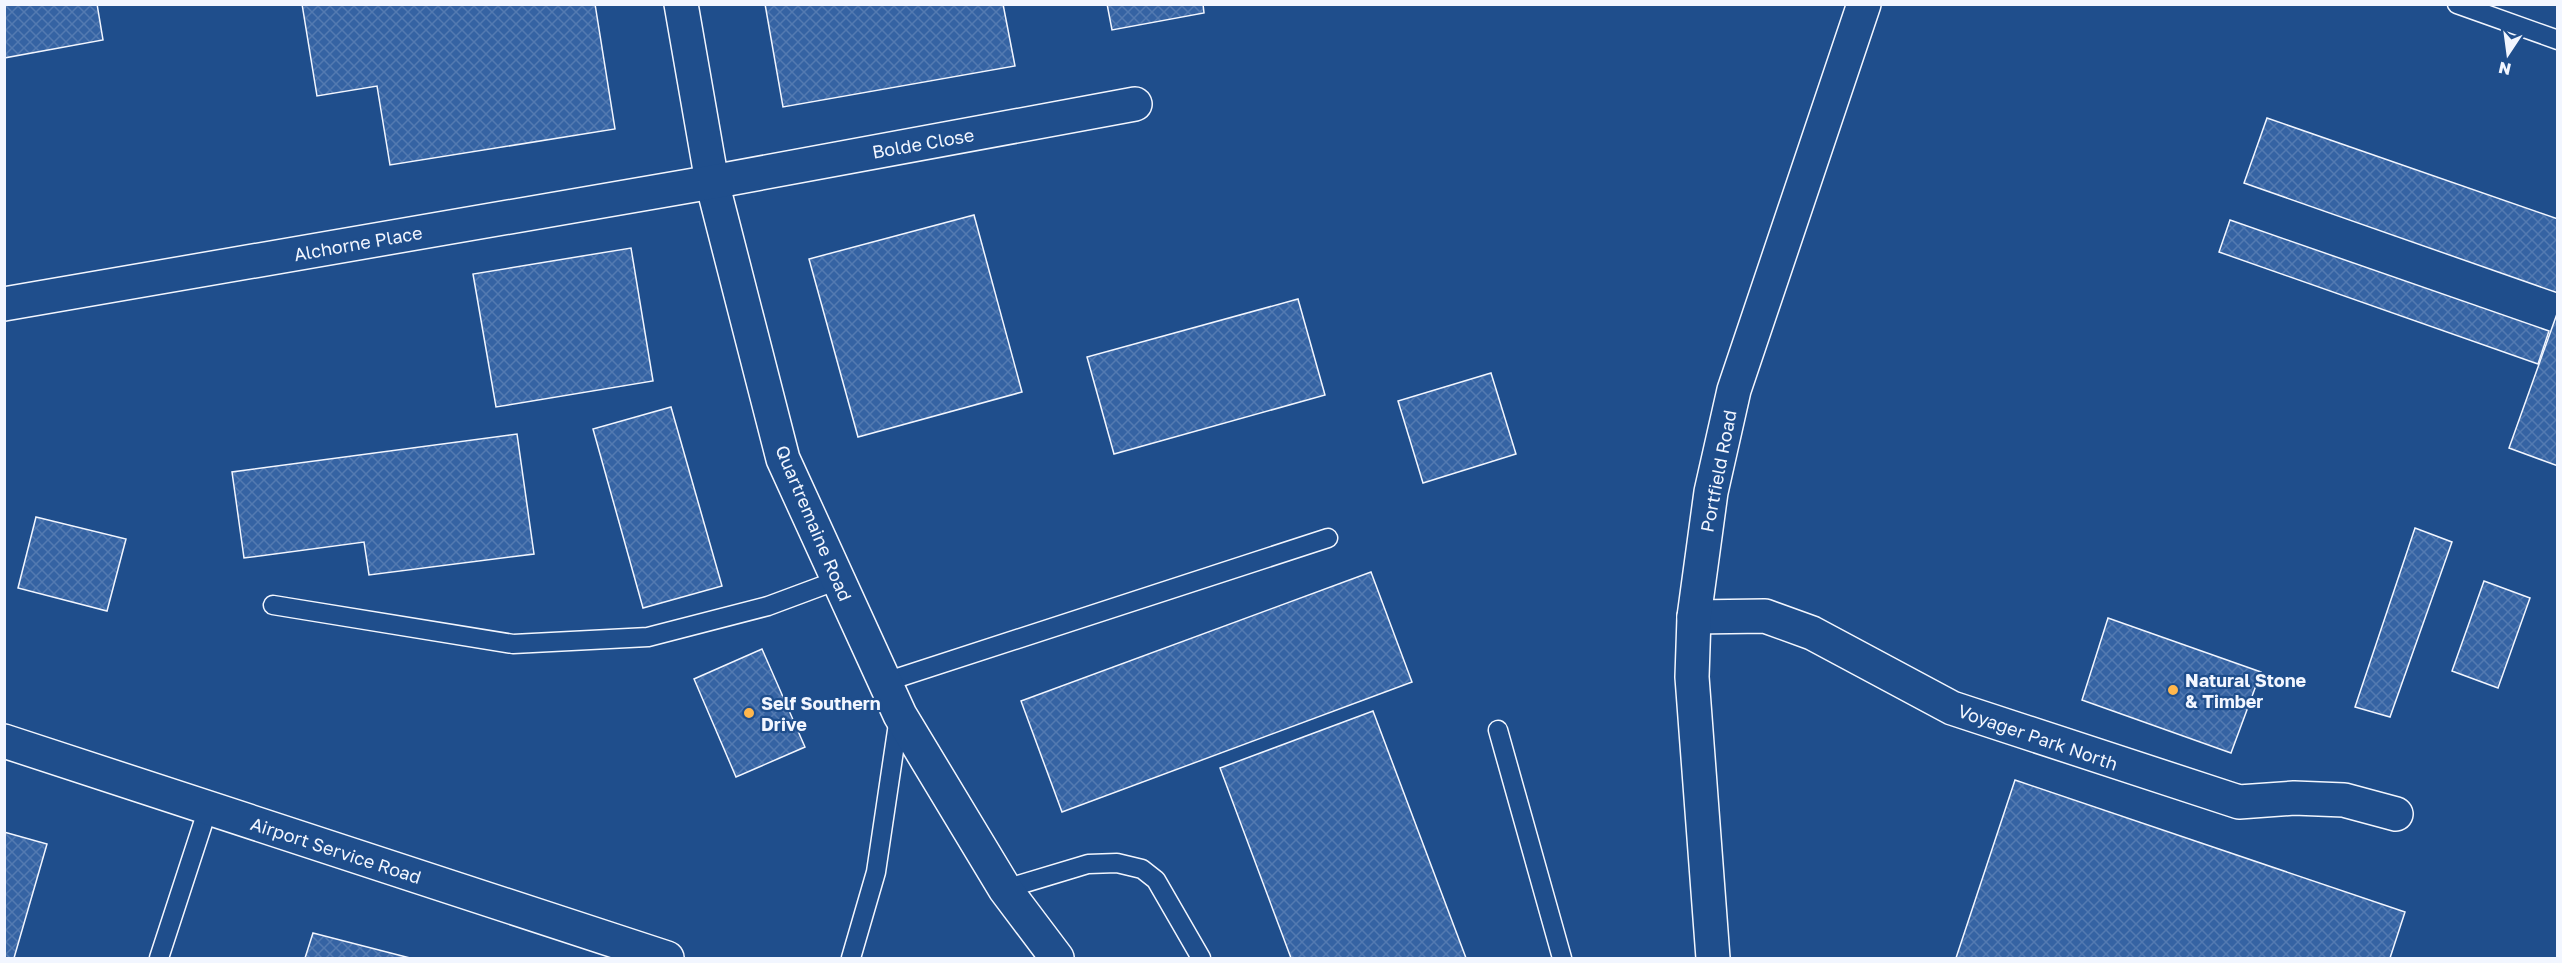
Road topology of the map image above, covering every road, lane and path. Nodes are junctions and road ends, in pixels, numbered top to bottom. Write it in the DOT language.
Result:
graph roads {
  1 [pos="681,4"];
  2 [pos="1864,4"];
  3 [pos="2457,4"];
  4 [pos="2558,40"];
  5 [pos="1135,104"];
  6 [pos="712,182"];
  7 [pos="4,304"];
  8 [pos="1328,538"];
  9 [pos="838,580"];
  10 [pos="273,604"];
  11 [pos="1694,617"];
  12 [pos="885,682"];
  13 [pos="900,715"];
  14 [pos="1498,730"];
  15 [pos="4,741"];
  16 [pos="208,808"];
  17 [pos="2396,814"];
  18 [pos="1005,889"];
  19 [pos="159,958"];
  20 [pos="667,958"];
  21 [pos="851,958"];
  22 [pos="1057,958"];
  23 [pos="1201,958"];
  24 [pos="1562,958"];
  25 [pos="1713,958"];
  1 -- 6 [label="street, Quartremaine Road"];
  2 -- 11 [label="street, Portfield Road"];
  3 -- 4 [label="lane"];
  5 -- 6 [label="street, Bolde Close"];
  6 -- 7 [label="street, Alchorne Place"];
  6 -- 9 [label="street, Quartremaine Road"];
  8 -- 12 [label="lane"];
  9 -- 10 [label="lane"];
  9 -- 12 [label="street, Quartremaine Road"];
  11 -- 17 [label="street, Voyager Park North"];
  11 -- 25 [label="street, Portfield Road"];
  12 -- 13 [label="street, Quartremaine Road"];
  13 -- 18 [label="street, Quartremaine Road"];
  13 -- 21 [label="lane"];
  14 -- 24 [label="lane"];
  15 -- 16 [label="street, Airport Service Road"];
  16 -- 19 [label="lane"];
  16 -- 20 [label="street, Airport Service Road"];
  18 -- 22 [label="street, Quartremaine Road"];
  18 -- 23 [label="lane"];
}
